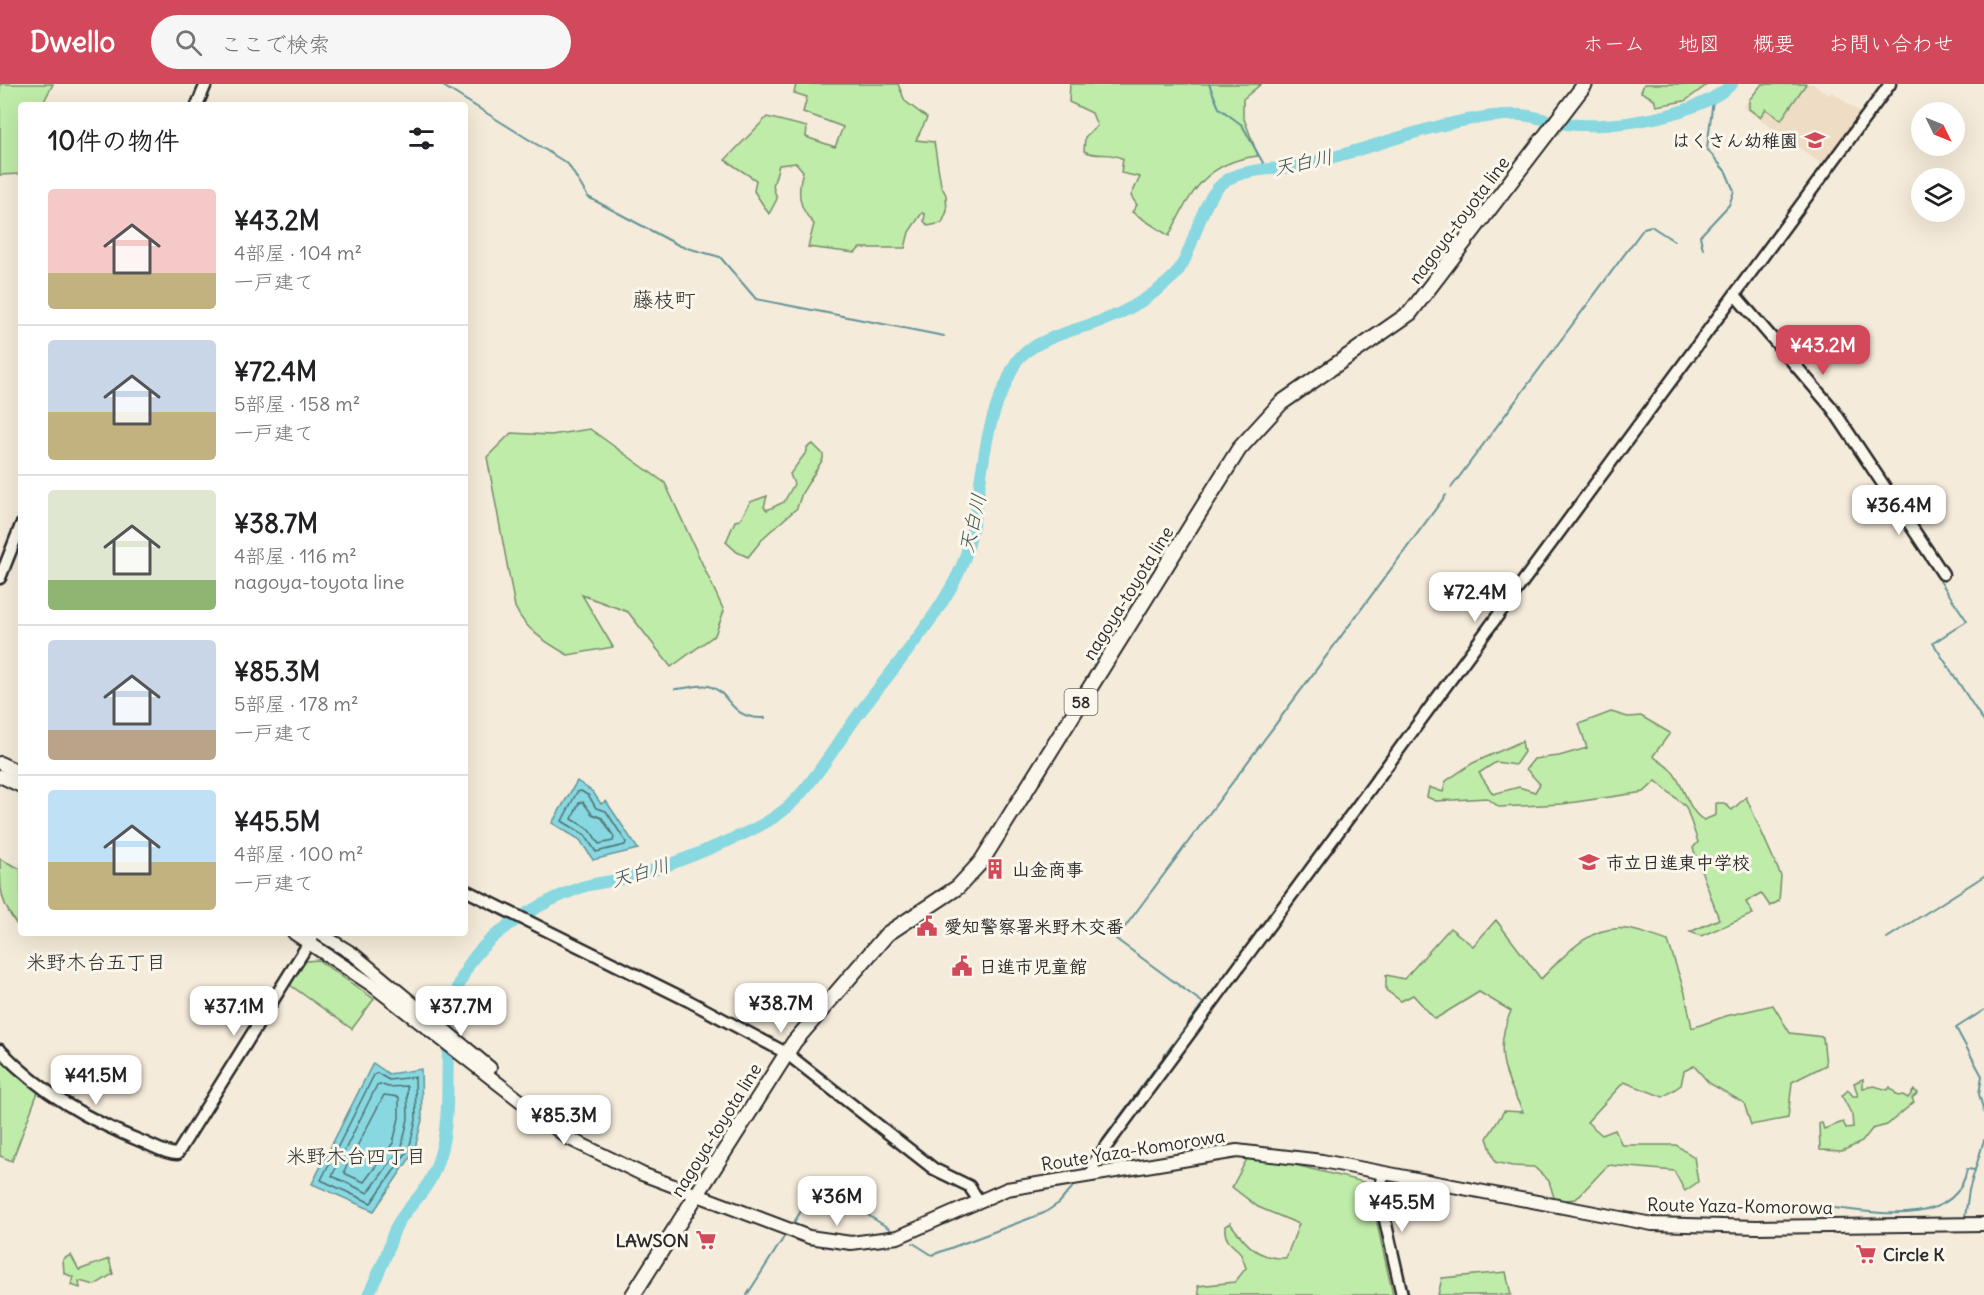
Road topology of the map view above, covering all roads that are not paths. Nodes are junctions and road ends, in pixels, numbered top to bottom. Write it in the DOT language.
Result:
graph roads {
  1 [pos="206,84"];
  2 [pos="1585,84"];
  3 [pos="1890,84"];
  4 [pos="197,102"];
  5 [pos="1735,295"];
  6 [pos="18,533"];
  7 [pos="1943,574"];
  8 [pos="0,578"];
  9 [pos="0,763"];
  10 [pos="18,772"];
  11 [pos="0,776"];
  12 [pos="18,785"];
  13 [pos="468,891"];
  14 [pos="315,936"];
  15 [pos="0,1050"];
  16 [pos="786,1053"];
  17 [pos="1381,1172"];
  18 [pos="1093,1175"];
  19 [pos="695,1196"];
  20 [pos="979,1201"];
  21 [pos="1984,1224"];
  22 [pos="633,1295"];
  23 [pos="1402,1295"];
  1 -- 4 [label="street"];
  2 -- 16 [label="main road, nagoya-toyota line / 58"];
  3 -- 5 [label="street"];
  5 -- 7 [label="street"];
  5 -- 18 [label="street"];
  6 -- 8 [label="street"];
  9 -- 10 [label="main road"];
  11 -- 12 [label="main road"];
  13 -- 16 [label="street"];
  14 -- 15 [label="street"];
  14 -- 19 [label="main road, Route Yaza-Komorowa"];
  14 -- 19 [label="main road, Route Yaza-Komorowa"];
  16 -- 19 [label="main road, nagoya-toyota line / 58"];
  16 -- 20 [label="street"];
  17 -- 18 [label="main road, Route Yaza-Komorowa"];
  17 -- 21 [label="main road, Route Yaza-Komorowa"];
  17 -- 23 [label="street"];
  18 -- 20 [label="main road, Route Yaza-Komorowa"];
  19 -- 20 [label="main road, Route Yaza-Komorowa"];
  19 -- 22 [label="main road, nagoya-toyota line / 58"];
}
